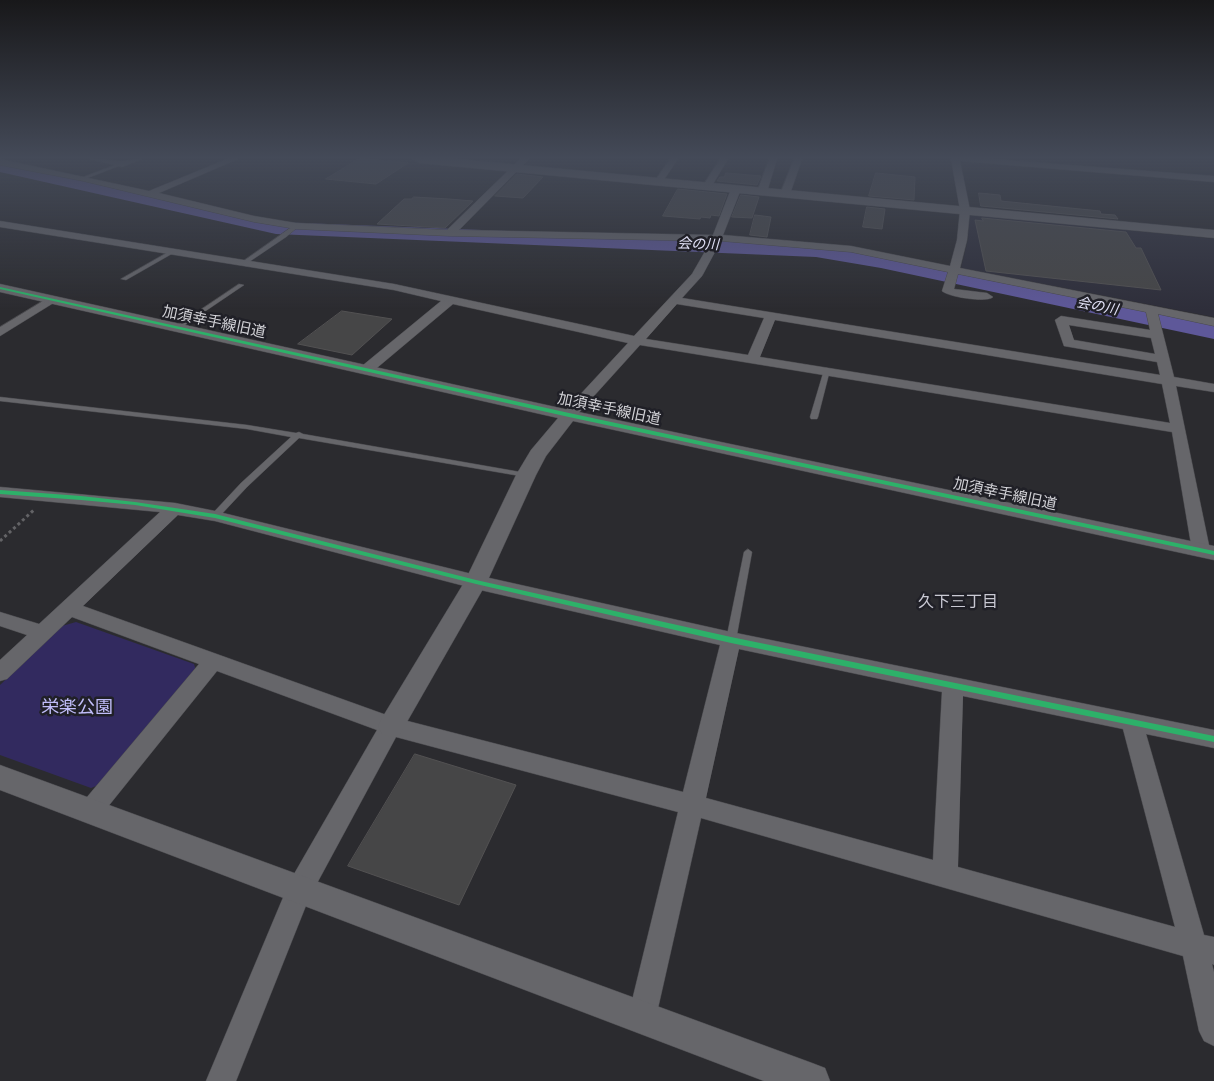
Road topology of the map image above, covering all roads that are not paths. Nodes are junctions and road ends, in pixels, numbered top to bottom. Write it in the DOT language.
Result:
graph roads {
  1 [pos="214,209"];
  2 [pos="474,209"];
  3 [pos="728,209"];
  4 [pos="960,209"];
  5 [pos="966,210"];
  6 [pos="0,224"];
  7 [pos="296,226"];
  8 [pos="450,233"];
  9 [pos="1214,234"];
  10 [pos="714,243"];
  11 [pos="172,252"];
  12 [pos="244,263"];
  13 [pos="954,269"];
  14 [pos="124,280"];
  15 [pos="241,285"];
  16 [pos="0,288"];
  17 [pos="988,297"];
  18 [pos="451,299"];
  19 [pos="51,300"];
  20 [pos="674,300"];
  21 [pos="1152,315"];
  22 [pos="771,316"];
  23 [pos="1214,322"];
  24 [pos="177,328"];
  25 [pos="0,332"];
  26 [pos="1156,335"];
  27 [pos="637,340"];
  28 [pos="753,358"];
  29 [pos="1162,359"];
  30 [pos="367,369"];
  31 [pos="827,370"];
  32 [pos="1166,380"];
  33 [pos="1214,388"];
  34 [pos="0,400"];
  35 [pos="569,415"];
  36 [pos="814,417"];
  37 [pos="1178,429"];
  38 [pos="299,434"];
  39 [pos="526,475"];
  40 [pos="0,492"];
  41 [pos="175,508"];
  42 [pos="216,516"];
  43 [pos="1207,551"];
  44 [pos="748,552"];
  45 [pos="476,582"];
  46 [pos="69,608"];
  47 [pos="0,619"];
  48 [pos="43,633"];
  49 [pos="730,640"];
  50 [pos="214,660"];
  51 [pos="0,673"];
  52 [pos="953,686"];
  53 [pos="1132,724"];
  54 [pos="391,726"];
  55 [pos="1214,739"];
  56 [pos="0,777"];
  57 [pos="692,806"];
  58 [pos="90,811"];
  59 [pos="945,876"];
  60 [pos="299,890"];
  61 [pos="1204,949"];
  62 [pos="642,1017"];
  63 [pos="1214,1031"];
  64 [pos="221,1081"];
  65 [pos="812,1081"];
  1 -- 7 [label="street"];
  2 -- 8 [label="street"];
  3 -- 10 [label="street"];
  4 -- 5 [label="main road"];
  5 -- 9 [label="main road"];
  5 -- 13 [label="street"];
  6 -- 11 [label="street"];
  7 -- 8 [label="street"];
  7 -- 12 [label="lane"];
  8 -- 10 [label="street"];
  10 -- 13 [label="street"];
  10 -- 20 [label="street"];
  11 -- 12 [label="street"];
  11 -- 14 [label="lane"];
  12 -- 18 [label="street"];
  13 -- 17 [label="street"];
  13 -- 21 [label="street"];
  15 -- 24 [label="lane"];
  16 -- 19 [label="street, 加須幸手線旧道"];
  18 -- 27 [label="street"];
  18 -- 30 [label="street"];
  19 -- 24 [label="street, 加須幸手線旧道"];
  19 -- 25 [label="street"];
  20 -- 22 [label="street"];
  20 -- 27 [label="street"];
  21 -- 23 [label="street"];
  21 -- 26 [label="street"];
  22 -- 28 [label="street"];
  22 -- 32 [label="street"];
  24 -- 30 [label="street, 加須幸手線旧道"];
  26 -- 29 [label="street"];
  26 -- 29 [label="street"];
  27 -- 28 [label="street"];
  27 -- 35 [label="street"];
  28 -- 31 [label="street"];
  29 -- 32 [label="street"];
  30 -- 35 [label="street, 加須幸手線旧道"];
  31 -- 36 [label="lane"];
  31 -- 37 [label="street"];
  32 -- 33 [label="street"];
  32 -- 37 [label="street"];
  34 -- 38 [label="lane"];
  35 -- 39 [label="street"];
  35 -- 43 [label="street, 加須幸手線旧道"];
  37 -- 43 [label="street"];
  38 -- 39 [label="lane"];
  38 -- 42 [label="lane"];
  39 -- 45 [label="street"];
  40 -- 41 [label="street"];
  41 -- 42 [label="street"];
  41 -- 46 [label="street"];
  42 -- 45 [label="street"];
  44 -- 49 [label="lane"];
  45 -- 49 [label="street"];
  45 -- 54 [label="street"];
  46 -- 48 [label="street"];
  46 -- 50 [label="street"];
  47 -- 48 [label="street"];
  48 -- 51 [label="street"];
  49 -- 52 [label="street"];
  49 -- 57 [label="street"];
  50 -- 54 [label="street"];
  50 -- 58 [label="street"];
  52 -- 53 [label="street"];
  52 -- 59 [label="street"];
  53 -- 55 [label="street"];
  53 -- 61 [label="street"];
  54 -- 57 [label="street"];
  54 -- 60 [label="street"];
  56 -- 58 [label="street"];
  57 -- 59 [label="street"];
  57 -- 62 [label="street"];
  58 -- 60 [label="street"];
  59 -- 61 [label="street"];
  60 -- 62 [label="street"];
  60 -- 64 [label="street"];
  61 -- 63 [label="street"];
  62 -- 65 [label="street"];
}
